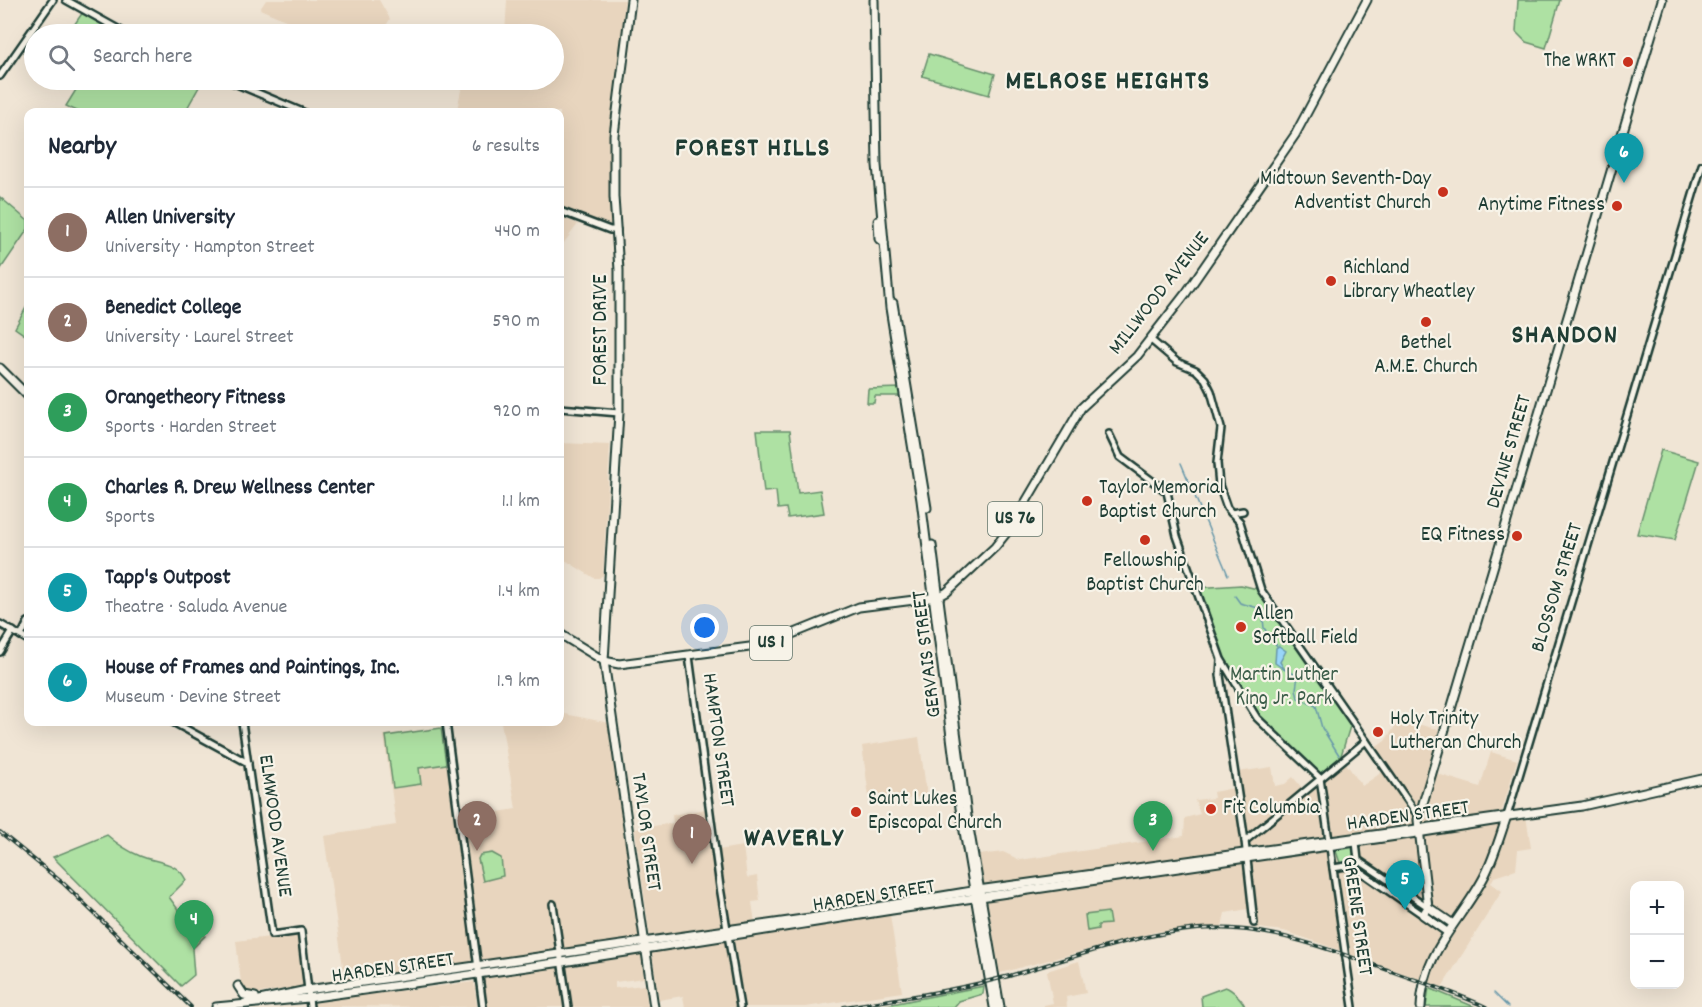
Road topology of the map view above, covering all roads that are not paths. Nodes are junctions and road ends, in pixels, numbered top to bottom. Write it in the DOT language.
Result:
graph roads {
  1 [pos="53,0"];
  2 [pos="66,0"];
  3 [pos="631,0"];
  4 [pos="874,0"];
  5 [pos="1367,0"];
  6 [pos="1662,0"];
  7 [pos="36,24"];
  8 [pos="109,24"];
  9 [pos="24,42"];
  10 [pos="0,76"];
  11 [pos="251,90"];
  12 [pos="294,108"];
  13 [pos="1702,165"];
  14 [pos="564,213"];
  15 [pos="617,230"];
  16 [pos="1151,340"];
  17 [pos="0,368"];
  18 [pos="24,392"];
  19 [pos="564,408"];
  20 [pos="619,412"];
  21 [pos="1109,434"];
  22 [pos="1243,511"];
  23 [pos="1231,513"];
  24 [pos="935,597"];
  25 [pos="0,624"];
  26 [pos="24,630"];
  27 [pos="13,631"];
  28 [pos="21,636"];
  29 [pos="564,636"];
  30 [pos="24,638"];
  31 [pos="0,652"];
  32 [pos="689,656"];
  33 [pos="1221,659"];
  34 [pos="604,661"];
  35 [pos="180,726"];
  36 [pos="243,726"];
  37 [pos="447,726"];
  38 [pos="1366,741"];
  39 [pos="248,764"];
  40 [pos="1320,778"];
  41 [pos="1702,779"];
  42 [pos="1507,816"];
  43 [pos="1419,817"];
  44 [pos="1417,830"];
  45 [pos="1245,841"];
  46 [pos="1329,842"];
  47 [pos="1356,842"];
  48 [pos="1246,855"];
  49 [pos="1358,860"];
  50 [pos="1351,866"];
  51 [pos="1333,868"];
  52 [pos="976,894"];
  53 [pos="553,904"];
  54 [pos="1428,907"];
  55 [pos="1423,915"];
  56 [pos="1433,922"];
  57 [pos="1254,923"];
  58 [pos="1453,924"];
  59 [pos="1447,932"];
  60 [pos="728,933"];
  61 [pos="645,946"];
  62 [pos="1436,949"];
  63 [pos="561,959"];
  64 [pos="478,971"];
  65 [pos="308,994"];
  66 [pos="267,997"];
  67 [pos="245,1003"];
  68 [pos="230,1005"];
  69 [pos="216,1007"];
  70 [pos="310,1007"];
  71 [pos="483,1007"];
  72 [pos="568,1007"];
  73 [pos="654,1007"];
  74 [pos="740,1007"];
  75 [pos="994,1007"];
  76 [pos="1000,1007"];
  77 [pos="1353,1007"];
  78 [pos="1421,1007"];
  1 -- 7 [label="street"];
  2 -- 8 [label="street"];
  3 -- 15 [label="main road, FOREST DRIVE"];
  4 -- 24 [label="main road, GERVAIS STREET"];
  5 -- 16 [label="main road, MILLWOOD AVENUE / US 76"];
  6 -- 43 [label="main road, DEVINE STREET"];
  9 -- 10 [label="street"];
  11 -- 12 [label="street"];
  13 -- 42 [label="street, BLOSSOM STREET"];
  14 -- 15 [label="street"];
  15 -- 20 [label="main road, FOREST DRIVE"];
  16 -- 23 [label="street"];
  16 -- 24 [label="main road, MILLWOOD AVENUE / US 76"];
  17 -- 18 [label="main road"];
  19 -- 20 [label="street"];
  20 -- 34 [label="main road, FOREST DRIVE"];
  21 -- 33 [label="street"];
  22 -- 23 [label="street"];
  23 -- 38 [label="street"];
  24 -- 32 [label="main road, US 1"];
  24 -- 52 [label="main road, GERVAIS STREET"];
  25 -- 27 [label="street"];
  26 -- 28 [label="street"];
  27 -- 28 [label="street"];
  27 -- 31 [label="street"];
  28 -- 30 [label="street"];
  29 -- 34 [label="main road, US 1"];
  32 -- 34 [label="main road, US 1"];
  32 -- 60 [label="street, HAMPTON STREET"];
  33 -- 40 [label="street"];
  33 -- 45 [label="street"];
  34 -- 61 [label="main road, TAYLOR STREET"];
  35 -- 39 [label="street"];
  36 -- 39 [label="street, ELMWOOD AVENUE"];
  37 -- 64 [label="street"];
  38 -- 40 [label="street"];
  38 -- 43 [label="street"];
  39 -- 65 [label="street, ELMWOOD AVENUE"];
  40 -- 45 [label="street"];
  40 -- 46 [label="street, GREENE STREET"];
  41 -- 42 [label="main road, HARDEN STREET"];
  42 -- 44 [label="main road, HARDEN STREET"];
  42 -- 58 [label="main road, BLOSSOM STREET"];
  43 -- 44 [label="main road, DEVINE STREET"];
  44 -- 46 [label="main road, HARDEN STREET"];
  44 -- 47 [label="main road, HARDEN STREET"];
  44 -- 54 [label="main road, DEVINE STREET"];
  45 -- 48 [label="street"];
  46 -- 47 [label="main road, HARDEN STREET"];
  46 -- 48 [label="main road, HARDEN STREET"];
  46 -- 51 [label="street, GREENE STREET"];
  47 -- 49 [label="street"];
  48 -- 52 [label="main road, HARDEN STREET"];
  48 -- 57 [label="street"];
  49 -- 50 [label="street"];
  49 -- 54 [label="street"];
  50 -- 51 [label="street"];
  50 -- 55 [label="street"];
  51 -- 77 [label="street, GREENE STREET"];
  52 -- 60 [label="main road, HARDEN STREET"];
  52 -- 75 [label="main road, GERVAIS STREET"];
  52 -- 76 [label="main road, GERVAIS STREET"];
  53 -- 63 [label="street"];
  54 -- 55 [label="main road"];
  54 -- 58 [label="main road"];
  55 -- 56 [label="main road"];
  56 -- 59 [label="main road"];
  56 -- 62 [label="main road"];
  58 -- 59 [label="main road, BLOSSOM STREET"];
  59 -- 62 [label="main road, BLOSSOM STREET"];
  60 -- 61 [label="main road, HARDEN STREET"];
  60 -- 74 [label="street, HAMPTON STREET"];
  61 -- 63 [label="main road, HARDEN STREET"];
  61 -- 73 [label="main road, TAYLOR STREET"];
  62 -- 78 [label="main road, BLOSSOM STREET"];
  63 -- 64 [label="main road, HARDEN STREET"];
  63 -- 72 [label="street"];
  64 -- 65 [label="main road, HARDEN STREET"];
  64 -- 71 [label="street"];
  65 -- 66 [label="main road, HARDEN STREET"];
  65 -- 67 [label="main road, HARDEN STREET"];
  65 -- 70 [label="street"];
  66 -- 67 [label="main road, HARDEN STREET"];
  66 -- 68 [label="main road"];
  67 -- 68 [label="main road, HARDEN STREET"];
  68 -- 69 [label="main road, HARDEN STREET"];
}
